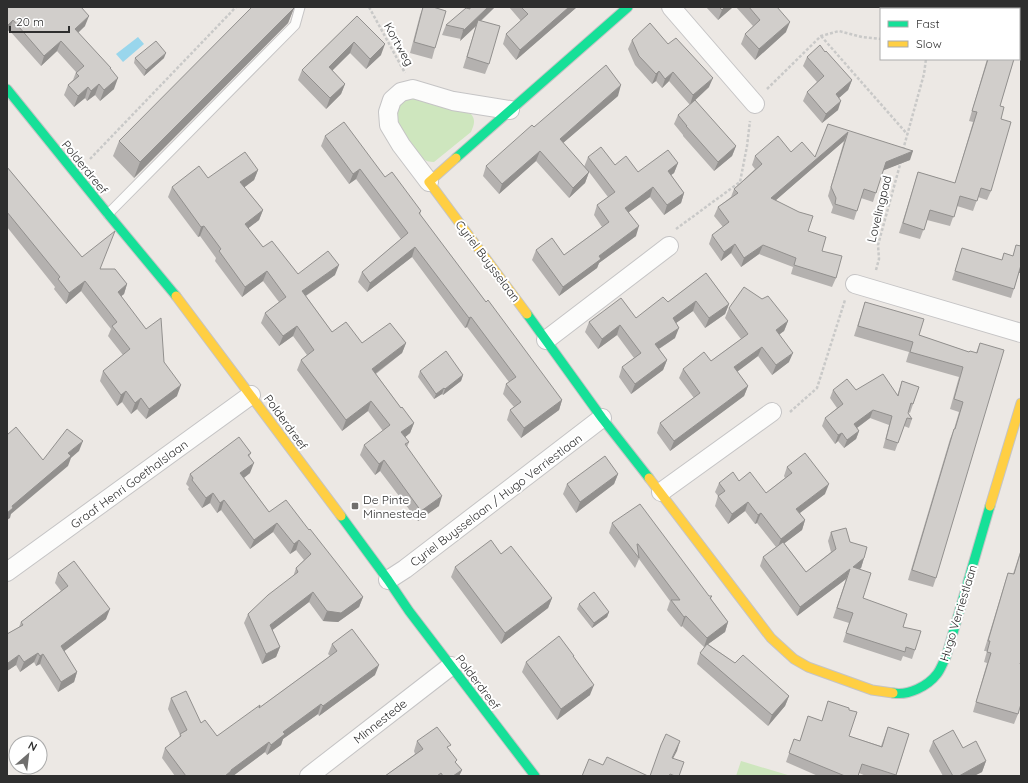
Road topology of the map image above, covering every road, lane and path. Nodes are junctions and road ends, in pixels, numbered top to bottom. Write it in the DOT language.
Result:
graph roads {
  1 [pos="236,7"];
  2 [pos="300,7"];
  3 [pos="368,7"];
  4 [pos="628,7"];
  5 [pos="671,7"];
  6 [pos="821,36"];
  7 [pos="880,39"];
  8 [pos="926,60"];
  9 [pos="7,89"];
  10 [pos="413,89"];
  11 [pos="755,104"];
  12 [pos="510,110"];
  13 [pos="908,135"];
  14 [pos="903,153"];
  15 [pos="901,160"];
  16 [pos="76,174"];
  17 [pos="429,182"];
  18 [pos="108,214"];
  19 [pos="669,246"];
  20 [pos="855,284"];
  21 [pos="1021,333"];
  22 [pos="546,340"];
  23 [pos="251,395"];
  24 [pos="1021,403"];
  25 [pos="772,412"];
  26 [pos="602,418"];
  27 [pos="661,492"];
  28 [pos="7,572"];
  29 [pos="388,580"];
  30 [pos="451,666"];
  31 [pos="309,776"];
  32 [pos="536,776"];
  1 -- 16 [label="path"];
  2 -- 18 [label="lane"];
  3 -- 10 [label="path, Kortweg"];
  4 -- 12 [label="street"];
  5 -- 11 [label="street"];
  6 -- 7 [label="path"];
  6 -- 11 [label="path"];
  6 -- 13 [label="path"];
  8 -- 13 [label="path"];
  9 -- 16 [label="street, Polderdreef"];
  10 -- 12 [label="street"];
  10 -- 17 [label="street, Cyriel Buysselaan"];
  11 -- 19 [label="path"];
  12 -- 17 [label="street"];
  13 -- 14 [label="path"];
  15 -- 20 [label="path, Lovelingpad"];
  16 -- 18 [label="street, Polderdreef"];
  17 -- 22 [label="street, Cyriel Buysselaan"];
  18 -- 23 [label="street, Polderdreef"];
  19 -- 22 [label="street"];
  20 -- 21 [label="street"];
  20 -- 25 [label="path, Lovelingpad"];
  22 -- 26 [label="street, Cyriel Buysselaan"];
  23 -- 28 [label="street, Graaf Henri Goethalslaan"];
  23 -- 29 [label="street, Polderdreef"];
  24 -- 27 [label="street, Hugo Verriestlaan"];
  25 -- 27 [label="street"];
  26 -- 27 [label="street, Hugo Verriestlaan"];
  26 -- 29 [label="street, Cyriel Buysselaan / Hugo Verriestlaan"];
  29 -- 30 [label="street, Polderdreef"];
  30 -- 31 [label="street, Minnestede"];
  30 -- 32 [label="street, Polderdreef"];
}
